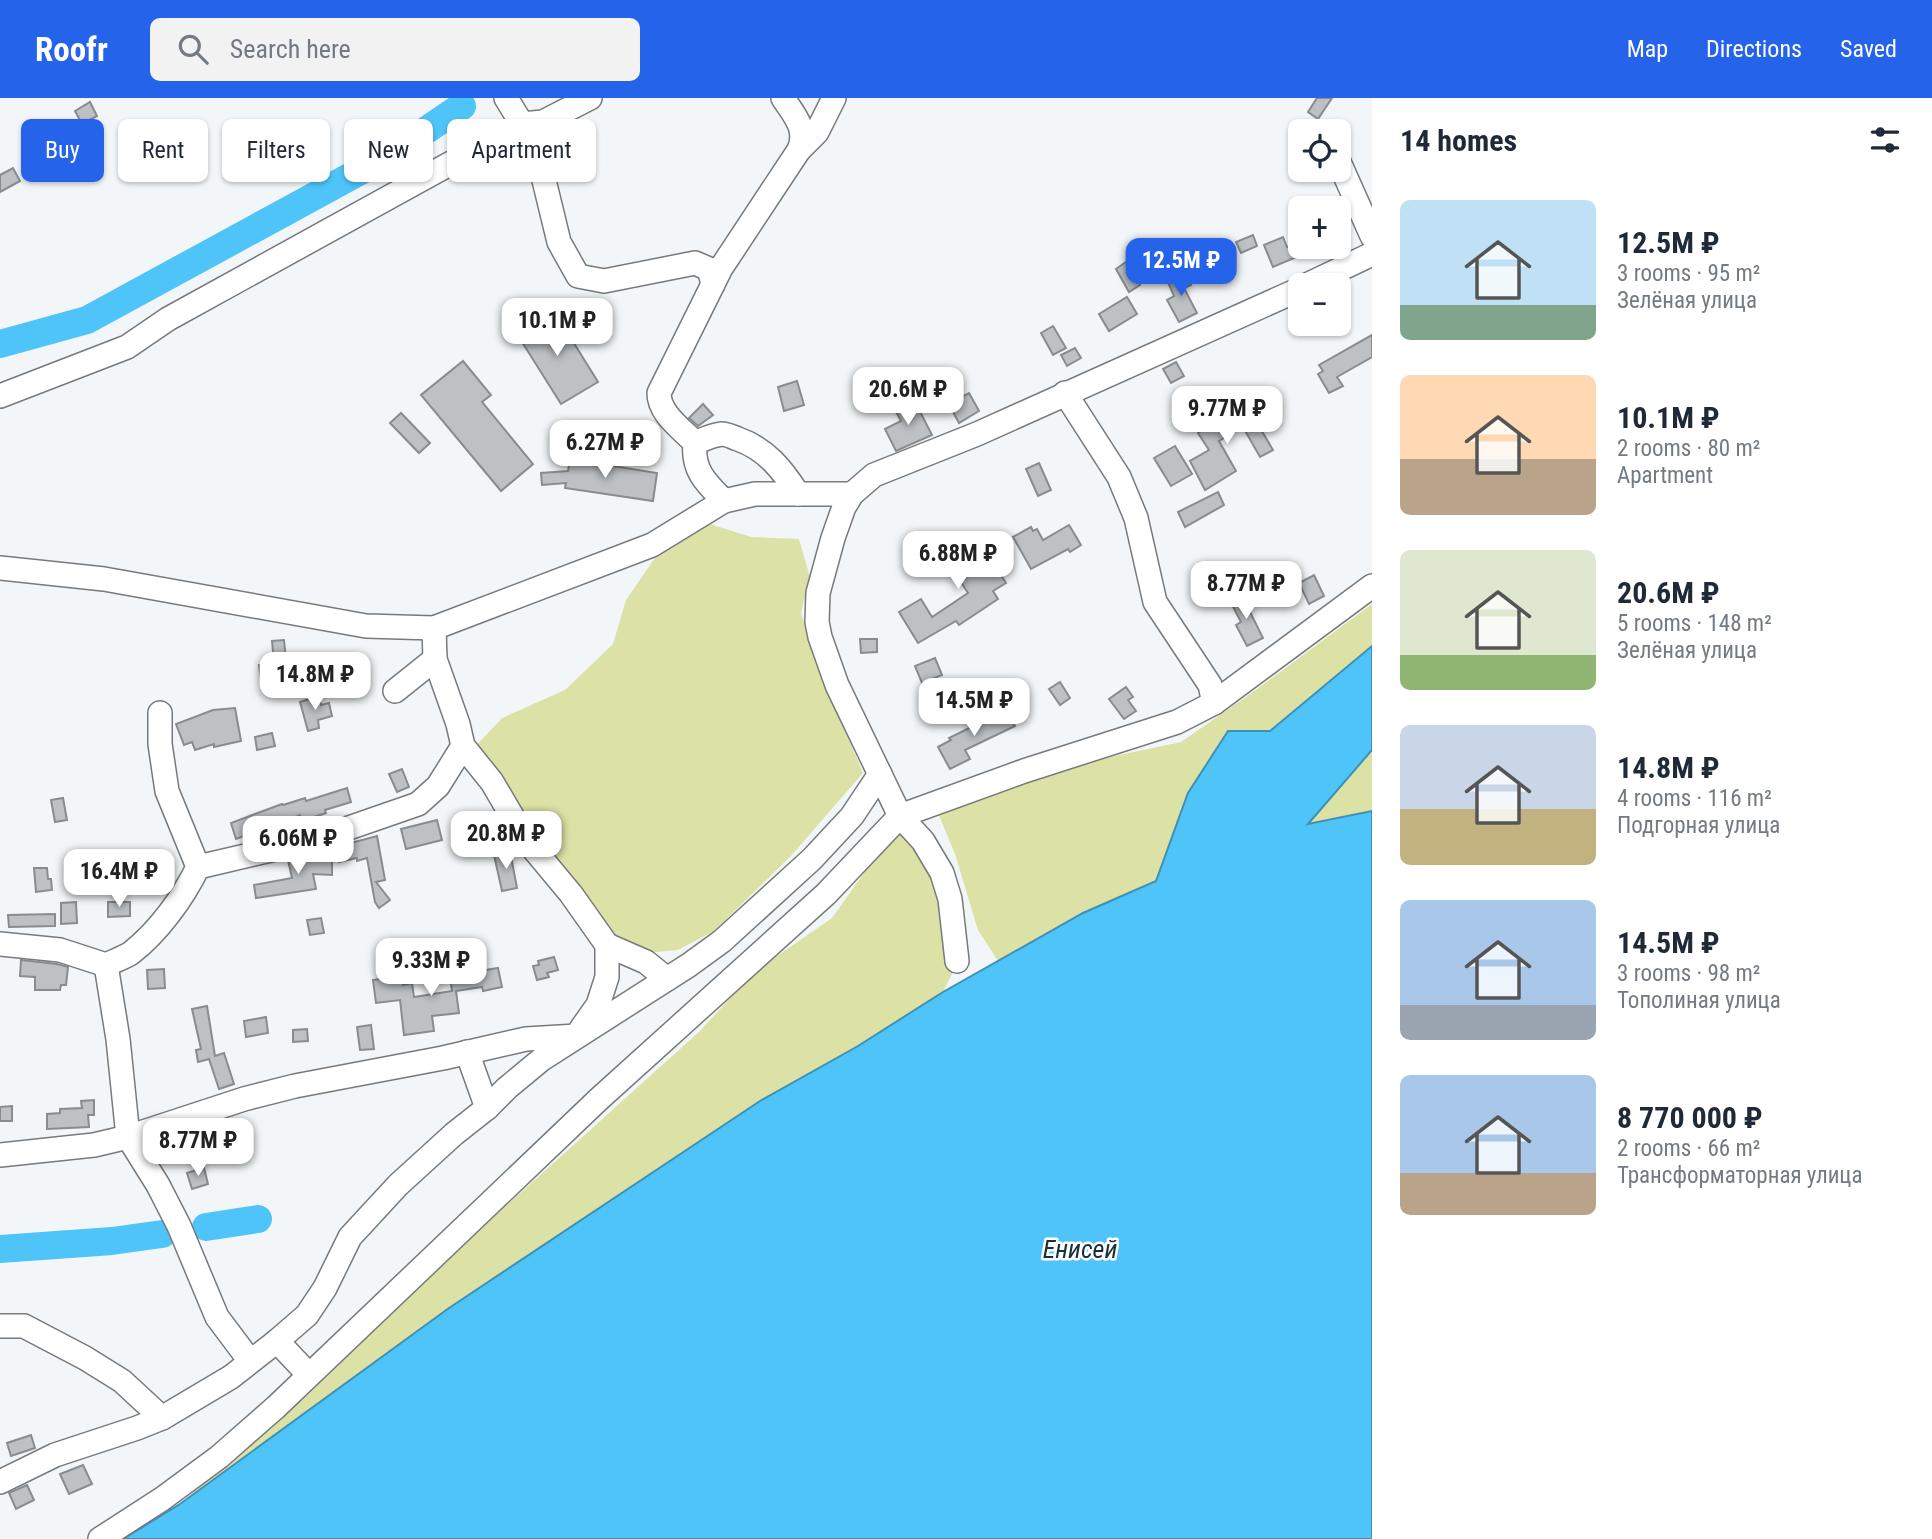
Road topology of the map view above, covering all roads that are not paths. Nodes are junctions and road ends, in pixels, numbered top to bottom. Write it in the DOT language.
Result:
graph roads {
  1 [pos="506,98"];
  2 [pos="590,98"];
  3 [pos="783,98"];
  4 [pos="834,98"];
  5 [pos="519,119"];
  6 [pos="550,119"];
  7 [pos="800,150"];
  8 [pos="447,166"];
  9 [pos="544,182"];
  10 [pos="1348,182"];
  11 [pos="1372,236"];
  12 [pos="1372,254"];
  13 [pos="1332,273"];
  14 [pos="713,284"];
  15 [pos="1288,294"];
  16 [pos="1065,393"];
  17 [pos="0,396"];
  18 [pos="695,443"];
  19 [pos="798,494"];
  20 [pos="852,494"];
  21 [pos="724,501"];
  22 [pos="0,568"];
  23 [pos="1372,586"];
  24 [pos="434,628"];
  25 [pos="436,659"];
  26 [pos="395,691"];
  27 [pos="1214,703"];
  28 [pos="160,713"];
  29 [pos="463,746"];
  30 [pos="880,774"];
  31 [pos="900,816"];
  32 [pos="198,867"];
  33 [pos="0,944"];
  34 [pos="607,946"];
  35 [pos="957,961"];
  36 [pos="106,965"];
  37 [pos="667,979"];
  38 [pos="577,1036"];
  39 [pos="467,1052"];
  40 [pos="488,1108"];
  41 [pos="128,1138"];
  42 [pos="0,1155"];
  43 [pos="0,1326"];
  44 [pos="277,1341"];
  45 [pos="250,1361"];
  46 [pos="309,1375"];
  47 [pos="162,1418"];
  48 [pos="0,1482"];
  49 [pos="100,1539"];
  1 -- 5 [label="street"];
  2 -- 6 [label="street"];
  3 -- 7 [label="street"];
  4 -- 7 [label="street"];
  7 -- 14 [label="street"];
  8 -- 17 [label="street"];
  9 -- 14 [label="street"];
  10 -- 11 [label="street"];
  12 -- 13 [label="street"];
  14 -- 18 [label="street"];
  15 -- 16 [label="street"];
  16 -- 20 [label="street"];
  16 -- 27 [label="street"];
  18 -- 19 [label="street"];
  18 -- 21 [label="street"];
  19 -- 20 [label="street"];
  19 -- 21 [label="street"];
  20 -- 30 [label="street"];
  21 -- 24 [label="street"];
  22 -- 24 [label="street"];
  23 -- 27 [label="street"];
  24 -- 25 [label="street"];
  25 -- 26 [label="street"];
  25 -- 29 [label="street"];
  27 -- 31 [label="street"];
  28 -- 32 [label="street"];
  29 -- 32 [label="street"];
  29 -- 34 [label="street"];
  30 -- 31 [label="street"];
  30 -- 37 [label="street"];
  31 -- 35 [label="street"];
  31 -- 46 [label="street"];
  32 -- 36 [label="street"];
  33 -- 36 [label="street"];
  34 -- 37 [label="street"];
  34 -- 38 [label="street"];
  36 -- 41 [label="street"];
  37 -- 38 [label="street"];
  38 -- 39 [label="street"];
  38 -- 40 [label="street"];
  39 -- 40 [label="street"];
  39 -- 41 [label="street"];
  40 -- 44 [label="street"];
  41 -- 42 [label="street"];
  41 -- 45 [label="street"];
  43 -- 47 [label="street"];
  44 -- 45 [label="street"];
  44 -- 46 [label="street"];
  45 -- 47 [label="street"];
  46 -- 49 [label="street"];
  47 -- 48 [label="street"];
}
